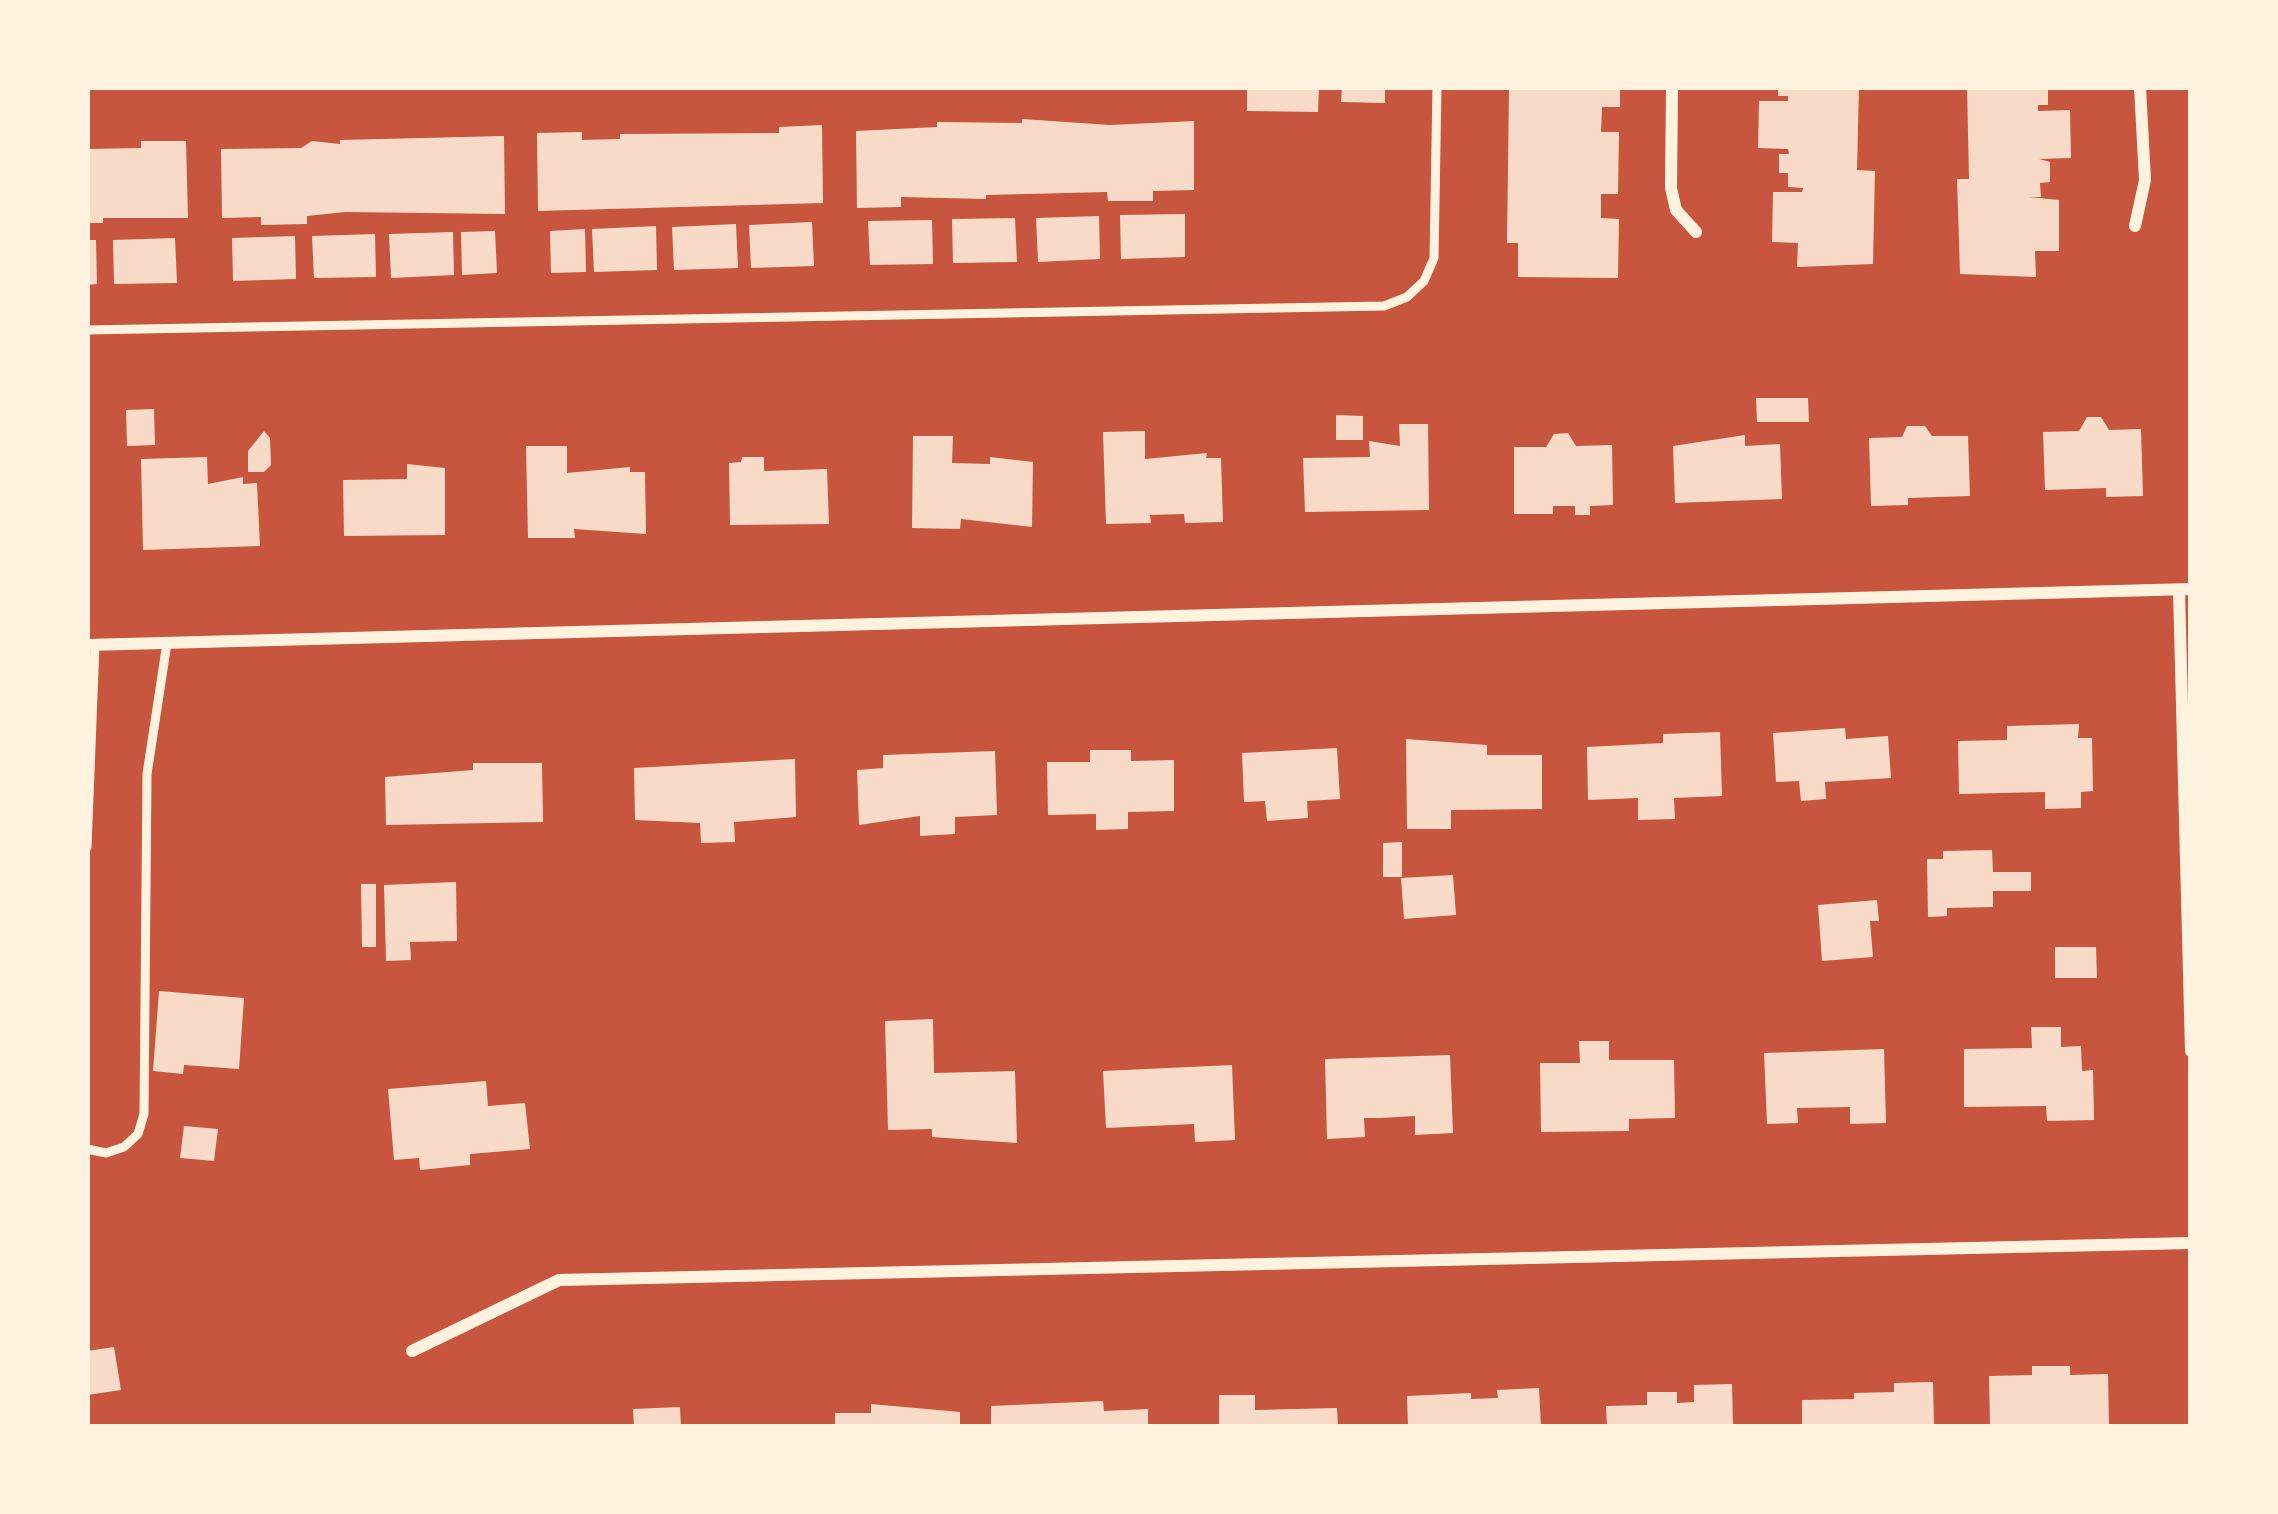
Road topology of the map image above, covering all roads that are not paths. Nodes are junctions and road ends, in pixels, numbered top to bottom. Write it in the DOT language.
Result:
graph roads {
  1 [pos="1437,87"];
  2 [pos="1672,87"];
  3 [pos="2140,87"];
  4 [pos="2135,226"];
  5 [pos="1696,232"];
  6 [pos="87,330"];
  7 [pos="2185,590"];
  8 [pos="166,643"];
  9 [pos="91,645"];
  10 [pos="87,847"];
  11 [pos="2191,1051"];
  12 [pos="87,1149"];
  13 [pos="2191,1243"];
  14 [pos="412,1352"];
  1 -- 6 [label="lane"];
  2 -- 5 [label="street"];
  3 -- 4 [label="street"];
  7 -- 8 [label="street"];
  7 -- 11 [label="street"];
  8 -- 9 [label="street"];
  8 -- 12 [label="lane"];
  9 -- 10 [label="lane"];
  13 -- 14 [label="street"];
}
